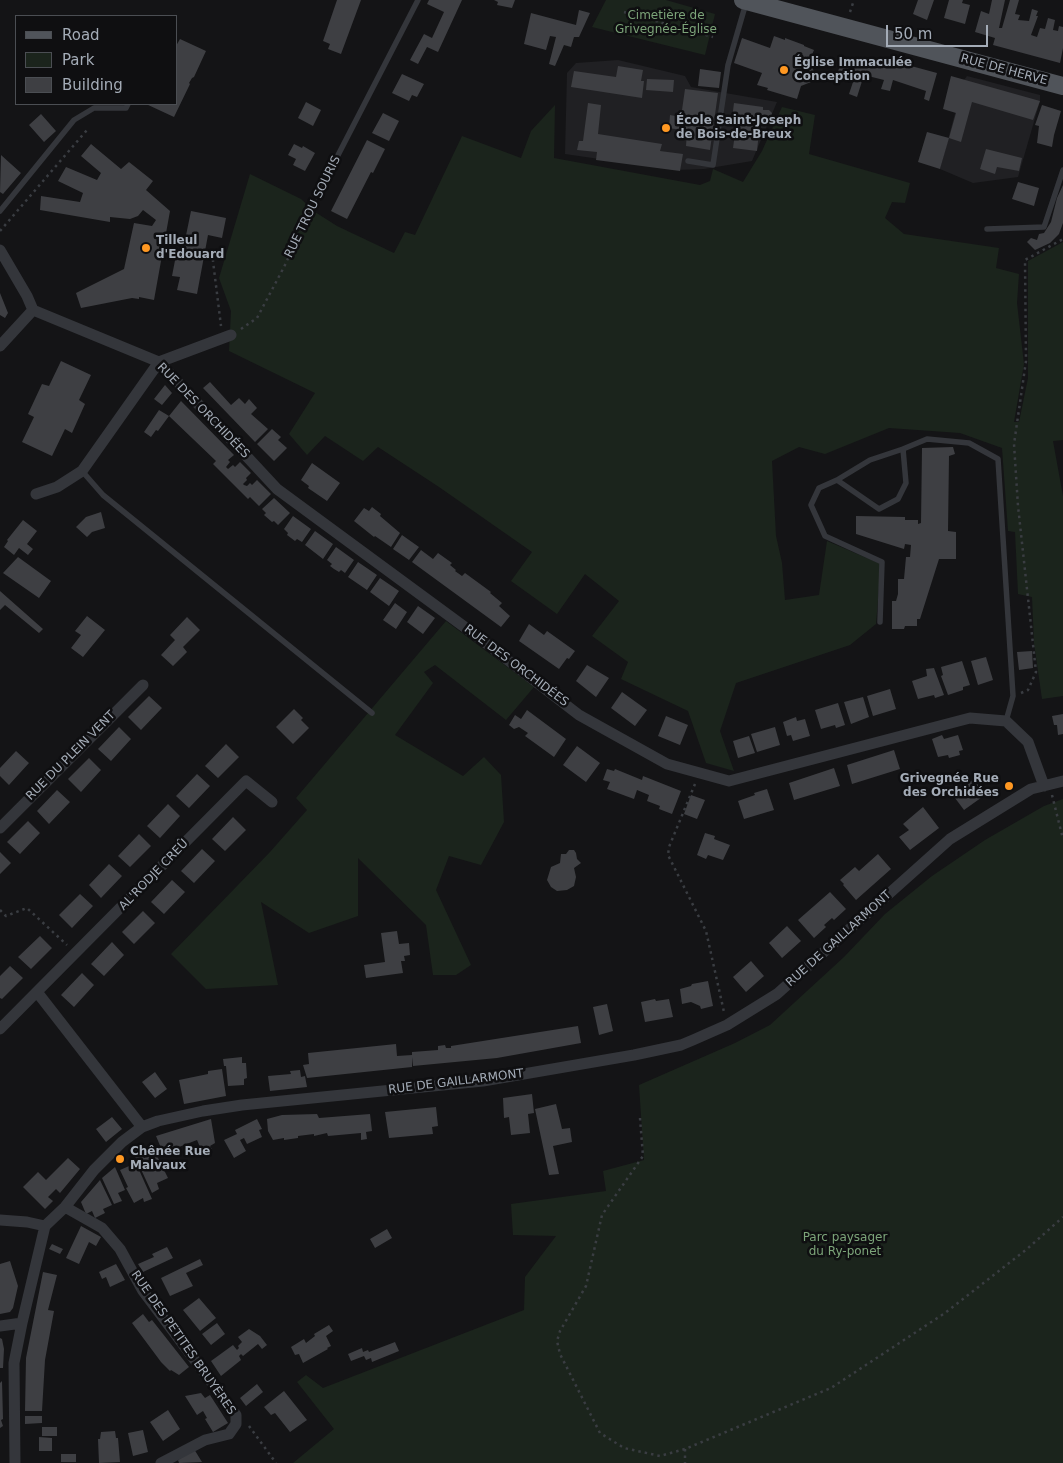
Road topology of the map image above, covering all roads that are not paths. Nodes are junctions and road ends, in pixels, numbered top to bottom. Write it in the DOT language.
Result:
graph roads {
  1 [pos="418,0"];
  2 [pos="745,1"];
  3 [pos="1063,86"];
  4 [pos="128,105"];
  5 [pos="688,161"];
  6 [pos="1063,170"];
  7 [pos="319,192"];
  8 [pos="0,211"];
  9 [pos="987,229"];
  10 [pos="0,250"];
  11 [pos="33,310"];
  12 [pos="227,336"];
  13 [pos="0,346"];
  14 [pos="159,362"];
  15 [pos="903,449"];
  16 [pos="82,471"];
  17 [pos="837,480"];
  18 [pos="36,494"];
  19 [pos="880,622"];
  20 [pos="143,685"];
  21 [pos="372,713"];
  22 [pos="1006,721"];
  23 [pos="1063,781"];
  24 [pos="1047,784"];
  25 [pos="272,802"];
  26 [pos="0,828"];
  27 [pos="37,992"];
  28 [pos="0,1029"];
  29 [pos="142,1127"];
  30 [pos="65,1207"];
  31 [pos="0,1220"];
  32 [pos="45,1226"];
  33 [pos="22,1322"];
  34 [pos="0,1326"];
  35 [pos="15,1463"];
  36 [pos="161,1463"];
  1 -- 7 [label="lane, RUE TROU SOURIS"];
  2 -- 3 [label="main road, RUE DE HERVE"];
  2 -- 5 [label="lane"];
  4 -- 8 [label="lane"];
  6 -- 9 [label="lane"];
  10 -- 11 [label="street"];
  11 -- 13 [label="street"];
  11 -- 14 [label="street, RUE DES ORCHIDÉES"];
  12 -- 14 [label="street"];
  14 -- 16 [label="street"];
  14 -- 22 [label="street, RUE DES ORCHIDÉES"];
  15 -- 17 [label="lane"];
  15 -- 17 [label="lane"];
  15 -- 22 [label="lane"];
  16 -- 18 [label="street"];
  16 -- 21 [label="lane"];
  17 -- 19 [label="lane"];
  20 -- 26 [label="street, RUE DU PLEIN VENT"];
  22 -- 24 [label="street"];
  23 -- 24 [label="street, RUE DE GAILLARMONT"];
  24 -- 29 [label="street, RUE DE GAILLARMONT"];
  25 -- 27 [label="street, AL'RODJE CREÛ"];
  27 -- 28 [label="street, AL'RODJE CREÛ"];
  27 -- 29 [label="street"];
  29 -- 30 [label="street, RUE DE GAILLARMONT"];
  30 -- 32 [label="street, RUE DE GAILLARMONT"];
  30 -- 36 [label="street, RUE DES PETITES BRUYÈRES"];
  31 -- 32 [label="street"];
  32 -- 33 [label="street"];
  33 -- 34 [label="street"];
  33 -- 35 [label="street"];
}
